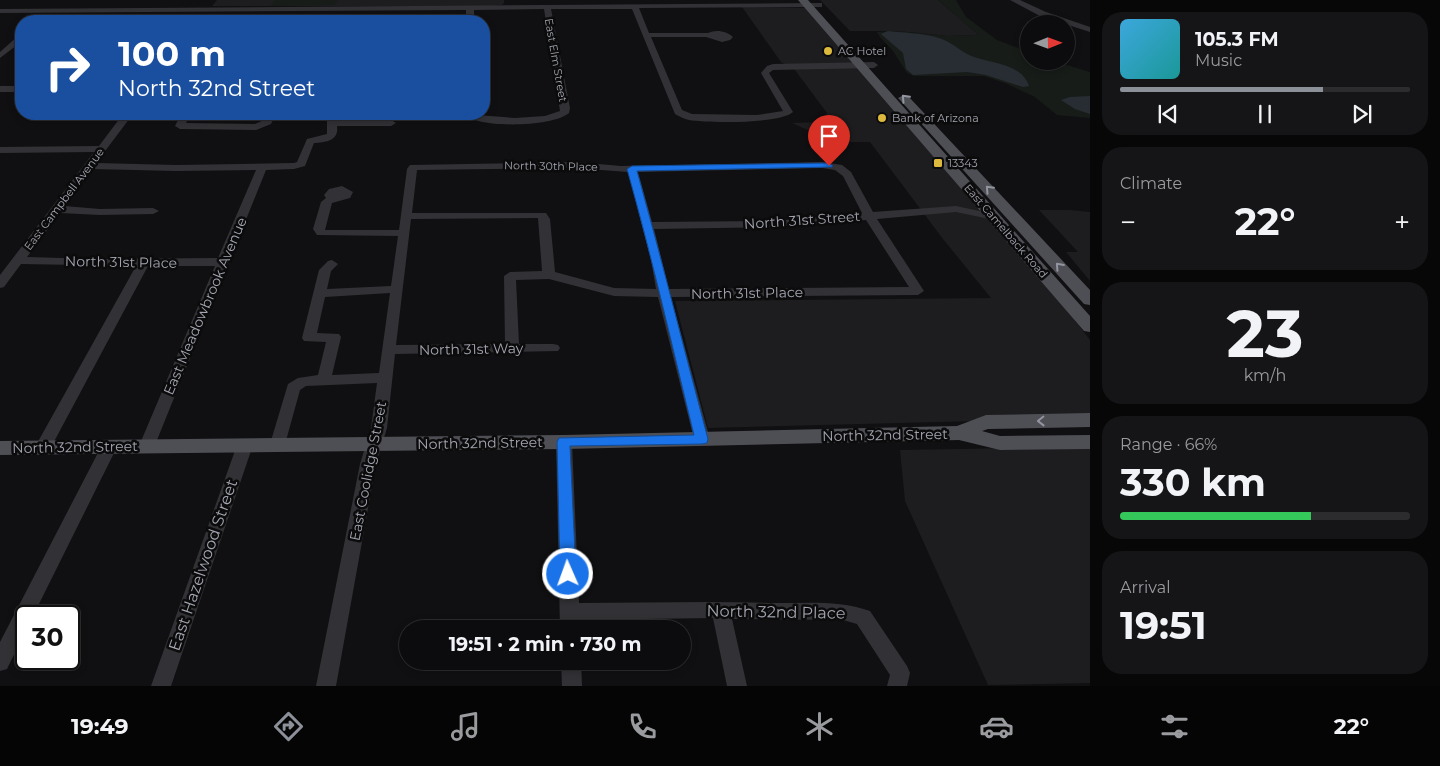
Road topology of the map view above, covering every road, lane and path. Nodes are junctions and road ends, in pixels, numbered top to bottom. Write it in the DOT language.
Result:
graph roads {
  1 [pos="212,0"];
  2 [pos="1014,0"];
  3 [pos="811,3"];
  4 [pos="60,4"];
  5 [pos="508,4"];
  6 [pos="634,6"];
  7 [pos="547,7"];
  8 [pos="357,8"];
  9 [pos="470,8"];
  10 [pos="205,9"];
  11 [pos="282,9"];
  12 [pos="0,10"];
  13 [pos="53,10"];
  14 [pos="47,15"];
  15 [pos="201,15"];
  16 [pos="279,15"];
  17 [pos="354,15"];
  18 [pos="470,15"];
  19 [pos="1090,30"];
  20 [pos="646,35"];
  21 [pos="709,35"];
  22 [pos="15,43"];
  23 [pos="0,56"];
  24 [pos="860,65"];
  25 [pos="874,65"];
  26 [pos="0,89"];
  27 [pos="15,89"];
  28 [pos="123,120"];
  29 [pos="183,120"];
  30 [pos="269,120"];
  31 [pos="490,120"];
  32 [pos="331,122"];
  33 [pos="391,123"];
  34 [pos="946,143"];
  35 [pos="929,144"];
  36 [pos="101,149"];
  37 [pos="0,150"];
  38 [pos="12,150"];
  39 [pos="0,163"];
  40 [pos="88,166"];
  41 [pos="262,166"];
  42 [pos="414,166"];
  43 [pos="632,169"];
  44 [pos="332,198"];
  45 [pos="991,208"];
  46 [pos="56,209"];
  47 [pos="956,209"];
  48 [pos="153,211"];
  49 [pos="542,215"];
  50 [pos="869,215"];
  51 [pos="406,216"];
  52 [pos="648,226"];
  53 [pos="404,233"];
  54 [pos="18,260"];
  55 [pos="223,262"];
  56 [pos="144,263"];
  57 [pos="332,264"];
  58 [pos="549,275"];
  59 [pos="0,284"];
  60 [pos="397,289"];
  61 [pos="320,293"];
  62 [pos="665,293"];
  63 [pos="1066,299"];
  64 [pos="1089,299"];
  65 [pos="1090,327"];
  66 [pos="512,348"];
  67 [pos="553,348"];
  68 [pos="389,350"];
  69 [pos="385,378"];
  70 [pos="324,380"];
  71 [pos="1090,420"];
  72 [pos="959,433"];
  73 [pos="702,439"];
  74 [pos="564,442"];
  75 [pos="1090,442"];
  76 [pos="278,444"];
  77 [pos="374,444"];
  78 [pos="245,445"];
  79 [pos="147,446"];
  80 [pos="109,447"];
  81 [pos="0,448"];
  82 [pos="43,448"];
  83 [pos="721,610"];
  84 [pos="570,620"];
  85 [pos="0,662"];
  86 [pos="571,670"];
  87 [pos="161,686"];
  88 [pos="326,686"];
  89 [pos="572,686"];
  90 [pos="737,686"];
  91 [pos="897,686"];
  1 -- 10 [label="street"];
  2 -- 19 [label="street"];
  3 -- 6 [label="street"];
  3 -- 24 [label="main road, East Camelback Road"];
  3 -- 25 [label="main road, East Camelback Road"];
  4 -- 13 [label="street"];
  5 -- 7 [label="street"];
  5 -- 9 [label="street"];
  6 -- 7 [label="street"];
  6 -- 20 [label="street"];
  7 -- 31 [label="street, East Elm Street"];
  8 -- 9 [label="street"];
  8 -- 11 [label="street"];
  8 -- 17 [label="street"];
  9 -- 18 [label="street"];
  10 -- 11 [label="street"];
  10 -- 13 [label="street"];
  10 -- 15 [label="street"];
  11 -- 16 [label="street"];
  12 -- 13 [label="street"];
  13 -- 14 [label="street"];
  20 -- 21 [label="street"];
  20 -- 24 [label="street"];
  22 -- 23 [label="street"];
  24 -- 25 [label="street"];
  24 -- 35 [label="main road, East Camelback Road"];
  34 -- 25 [label="main road, East Camelback Road, one-way"];
  26 -- 27 [label="street"];
  28 -- 36 [label="street, East Campbell Avenue"];
  29 -- 30 [label="street"];
  32 -- 33 [label="street"];
  32 -- 41 [label="street"];
  34 -- 35 [label="main road"];
  45 -- 34 [label="main road, East Camelback Road, one-way"];
  35 -- 45 [label="main road, East Camelback Road"];
  36 -- 38 [label="street"];
  36 -- 40 [label="street, East Campbell Avenue"];
  37 -- 38 [label="street"];
  38 -- 39 [label="street"];
  40 -- 41 [label="street"];
  40 -- 46 [label="street, East Campbell Avenue"];
  41 -- 55 [label="street, East Meadowbrook Avenue"];
  42 -- 43 [label="street, North 30th Place"];
  42 -- 51 [label="street, East Coolidge Street"];
  43 -- 50 [label="street, North 30th Place"];
  43 -- 52 [label="street"];
  44 -- 53 [label="street"];
  45 -- 47 [label="street, North 31st Street"];
  45 -- 47 [label="street, North 31st Street"];
  45 -- 63 [label="main road, East Camelback Road"];
  64 -- 45 [label="main road, East Camelback Road, one-way"];
  46 -- 48 [label="street"];
  46 -- 54 [label="street, East Campbell Avenue"];
  47 -- 50 [label="street, North 31st Street"];
  49 -- 51 [label="street"];
  49 -- 58 [label="street"];
  50 -- 52 [label="street, North 31st Street"];
  50 -- 62 [label="street, North 31st Place"];
  51 -- 53 [label="street, East Coolidge Street"];
  52 -- 62 [label="street"];
  53 -- 60 [label="street, East Coolidge Street"];
  54 -- 56 [label="street, North 31st Place"];
  54 -- 59 [label="street, East Campbell Avenue"];
  55 -- 56 [label="street, North 31st Place"];
  55 -- 79 [label="street, East Meadowbrook Avenue"];
  56 -- 82 [label="street"];
  57 -- 61 [label="street"];
  58 -- 62 [label="street, North 31st Place"];
  58 -- 66 [label="street, North 31st Place"];
  60 -- 61 [label="street"];
  60 -- 68 [label="street, East Coolidge Street"];
  61 -- 70 [label="street"];
  62 -- 73 [label="street"];
  63 -- 64 [label="main road"];
  63 -- 65 [label="main road, East Camelback Road"];
  66 -- 67 [label="street, North 31st Way"];
  66 -- 68 [label="street, North 31st Way"];
  68 -- 69 [label="street, East Coolidge Street"];
  69 -- 70 [label="street"];
  69 -- 77 [label="street, East Coolidge Street"];
  70 -- 76 [label="street"];
  71 -- 72 [label="main road, North 32nd Street, one-way"];
  72 -- 73 [label="main road, North 32nd Street"];
  72 -- 75 [label="main road, North 32nd Street"];
  73 -- 74 [label="main road, North 32nd Street"];
  74 -- 77 [label="main road, North 32nd Street"];
  74 -- 84 [label="street"];
  76 -- 77 [label="main road, North 32nd Street"];
  76 -- 78 [label="main road, North 32nd Street"];
  77 -- 88 [label="street, East Coolidge Street"];
  78 -- 79 [label="main road, North 32nd Street"];
  78 -- 87 [label="street, East Hazelwood Street"];
  79 -- 80 [label="main road, North 32nd Street"];
  80 -- 82 [label="main road, North 32nd Street"];
  80 -- 85 [label="street"];
  81 -- 82 [label="main road, North 32nd Street"];
  83 -- 84 [label="street, North 32nd Place"];
  83 -- 90 [label="street"];
  83 -- 91 [label="street, North 32nd Place"];
  86 -- 89 [label="street"];
}
